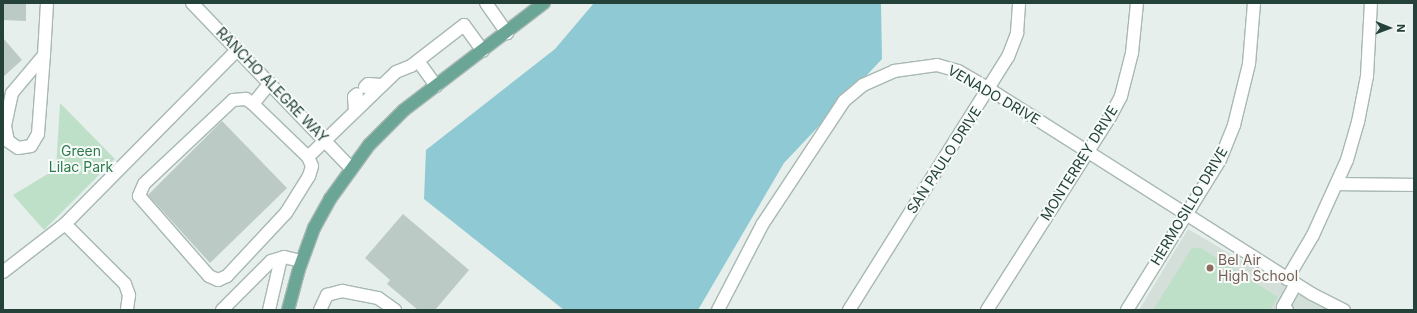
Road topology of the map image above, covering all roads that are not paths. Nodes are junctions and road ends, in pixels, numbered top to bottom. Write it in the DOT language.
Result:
graph roads {
  1 [pos="47,3"];
  2 [pos="192,3"];
  3 [pos="486,3"];
  4 [pos="544,3"];
  5 [pos="1019,3"];
  6 [pos="1137,3"];
  7 [pos="1254,3"];
  8 [pos="1371,3"];
  9 [pos="507,33"];
  10 [pos="236,51"];
  11 [pos="483,51"];
  12 [pos="44,55"];
  13 [pos="418,61"];
  14 [pos="270,83"];
  15 [pos="382,85"];
  16 [pos="436,86"];
  17 [pos="989,89"];
  18 [pos="253,104"];
  19 [pos="355,111"];
  20 [pos="325,140"];
  21 [pos="1087,152"];
  22 [pos="308,157"];
  23 [pos="351,168"];
  24 [pos="1337,184"];
  25 [pos="1414,185"];
  26 [pos="1186,215"];
  27 [pos="65,224"];
  28 [pos="281,258"];
  29 [pos="302,261"];
  30 [pos="3,272"];
  31 [pos="1292,281"];
  32 [pos="127,310"];
  33 [pos="222,310"];
  34 [pos="268,310"];
  35 [pos="288,310"];
  36 [pos="320,310"];
  37 [pos="395,310"];
  38 [pos="718,310"];
  39 [pos="849,310"];
  40 [pos="987,310"];
  41 [pos="1127,310"];
  42 [pos="1287,310"];
  43 [pos="1344,310"];
  1 -- 12 [label="street"];
  2 -- 10 [label="street, RANCHO ALEGRE WAY"];
  3 -- 9 [label="street"];
  4 -- 9 [label="main road"];
  5 -- 17 [label="street, SAN PAULO DRIVE"];
  6 -- 21 [label="street, MONTERREY DRIVE"];
  7 -- 26 [label="street, HERMOSILLO DRIVE"];
  8 -- 24 [label="street"];
  9 -- 11 [label="main road"];
  10 -- 14 [label="street, RANCHO ALEGRE WAY"];
  10 -- 27 [label="street"];
  11 -- 13 [label="street"];
  11 -- 16 [label="main road"];
  12 -- 12 [label="street"];
  13 -- 15 [label="street"];
  13 -- 16 [label="street"];
  14 -- 18 [label="street"];
  14 -- 20 [label="street, RANCHO ALEGRE WAY"];
  15 -- 19 [label="street"];
  15 -- 19 [label="street"];
  16 -- 23 [label="main road"];
  17 -- 21 [label="street, VENADO DRIVE"];
  17 -- 38 [label="street, VENADO DRIVE"];
  17 -- 39 [label="street, SAN PAULO DRIVE"];
  18 -- 22 [label="street"];
  18 -- 22 [label="street"];
  19 -- 20 [label="street"];
  20 -- 22 [label="street"];
  20 -- 23 [label="street, RANCHO ALEGRE WAY"];
  21 -- 26 [label="street, VENADO DRIVE"];
  21 -- 40 [label="street, MONTERREY DRIVE"];
  23 -- 29 [label="main road"];
  24 -- 25 [label="street"];
  24 -- 31 [label="street"];
  26 -- 31 [label="street, VENADO DRIVE"];
  26 -- 41 [label="street, HERMOSILLO DRIVE"];
  27 -- 30 [label="street"];
  27 -- 32 [label="street"];
  28 -- 29 [label="street"];
  28 -- 33 [label="street"];
  28 -- 34 [label="street"];
  29 -- 35 [label="main road"];
  31 -- 42 [label="street"];
  31 -- 43 [label="street, VENADO DRIVE"];
  36 -- 37 [label="street"];
}
